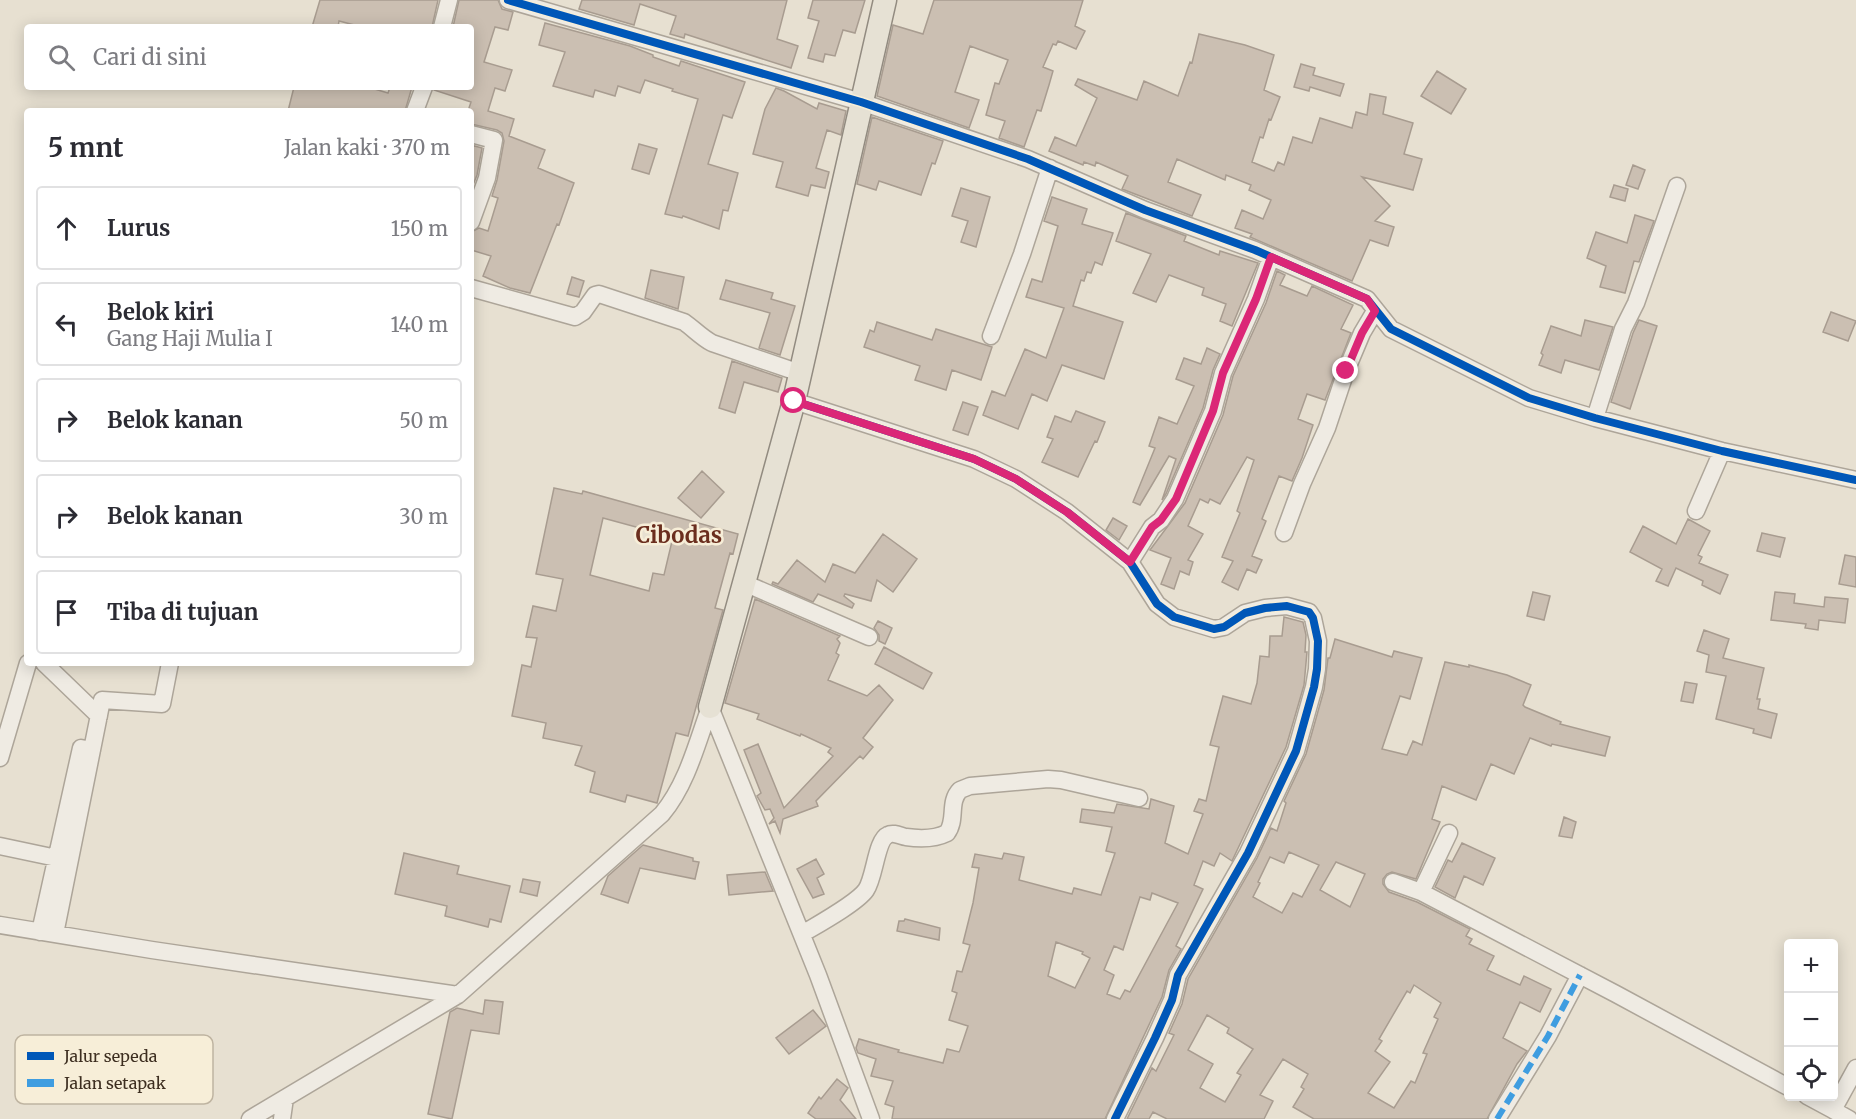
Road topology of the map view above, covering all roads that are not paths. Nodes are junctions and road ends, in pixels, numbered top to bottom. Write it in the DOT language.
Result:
graph roads {
  1 [pos="449,0"];
  2 [pos="508,0"];
  3 [pos="885,0"];
  4 [pos="443,24"];
  5 [pos="423,90"];
  6 [pos="861,102"];
  7 [pos="417,108"];
  8 [pos="474,135"];
  9 [pos="1050,168"];
  10 [pos="1677,186"];
  11 [pos="474,214"];
  12 [pos="1271,257"];
  13 [pos="474,289"];
  14 [pos="1375,311"];
  15 [pos="992,336"];
  16 [pos="801,373"];
  17 [pos="794,401"];
  18 [pos="1595,418"];
  19 [pos="1722,450"];
  20 [pos="1856,480"];
  21 [pos="1696,510"];
  22 [pos="1284,533"];
  23 [pos="1130,562"];
  24 [pos="744,583"];
  25 [pos="869,637"];
  26 [pos="27,666"];
  27 [pos="47,666"];
  28 [pos="169,666"];
  29 [pos="710,707"];
  30 [pos="99,716"];
  31 [pos="0,758"];
  32 [pos="1139,798"];
  33 [pos="1449,833"];
  34 [pos="0,846"];
  35 [pos="63,859"];
  36 [pos="1394,882"];
  37 [pos="1421,892"];
  38 [pos="0,925"];
  39 [pos="47,933"];
  40 [pos="802,934"];
  41 [pos="1580,975"];
  42 [pos="458,995"];
  43 [pos="1856,1068"];
  44 [pos="1784,1085"];
  45 [pos="285,1098"];
  46 [pos="1816,1101"];
  47 [pos="1833,1110"];
  48 [pos="250,1119"];
  49 [pos="282,1119"];
  50 [pos="871,1119"];
  51 [pos="1115,1119"];
  52 [pos="1497,1119"];
  53 [pos="1849,1119"];
  1 -- 4 [label="street"];
  2 -- 6 [label="street"];
  3 -- 6 [label="main road"];
  5 -- 7 [label="street"];
  6 -- 9 [label="street"];
  6 -- 16 [label="main road"];
  8 -- 11 [label="street"];
  9 -- 12 [label="street"];
  9 -- 15 [label="street"];
  10 -- 18 [label="street"];
  12 -- 14 [label="street"];
  12 -- 23 [label="street"];
  13 -- 16 [label="street"];
  14 -- 18 [label="street"];
  14 -- 22 [label="street"];
  16 -- 17 [label="main road"];
  17 -- 23 [label="street"];
  17 -- 24 [label="main road"];
  18 -- 19 [label="street"];
  19 -- 20 [label="street"];
  19 -- 21 [label="street"];
  23 -- 51 [label="street"];
  24 -- 25 [label="street"];
  24 -- 29 [label="main road"];
  26 -- 31 [label="street"];
  27 -- 30 [label="street"];
  28 -- 30 [label="street"];
  29 -- 40 [label="street"];
  29 -- 42 [label="street"];
  30 -- 35 [label="street"];
  32 -- 40 [label="street"];
  33 -- 37 [label="street"];
  34 -- 35 [label="street"];
  35 -- 39 [label="street"];
  36 -- 37 [label="street"];
  37 -- 41 [label="street"];
  38 -- 39 [label="street"];
  39 -- 42 [label="street"];
  40 -- 50 [label="street"];
  41 -- 44 [label="street"];
  41 -- 52 [label="street"];
  42 -- 45 [label="street"];
  43 -- 47 [label="street"];
  45 -- 48 [label="street"];
  45 -- 49 [label="street"];
  46 -- 47 [label="street"];
  47 -- 53 [label="street"];
}
